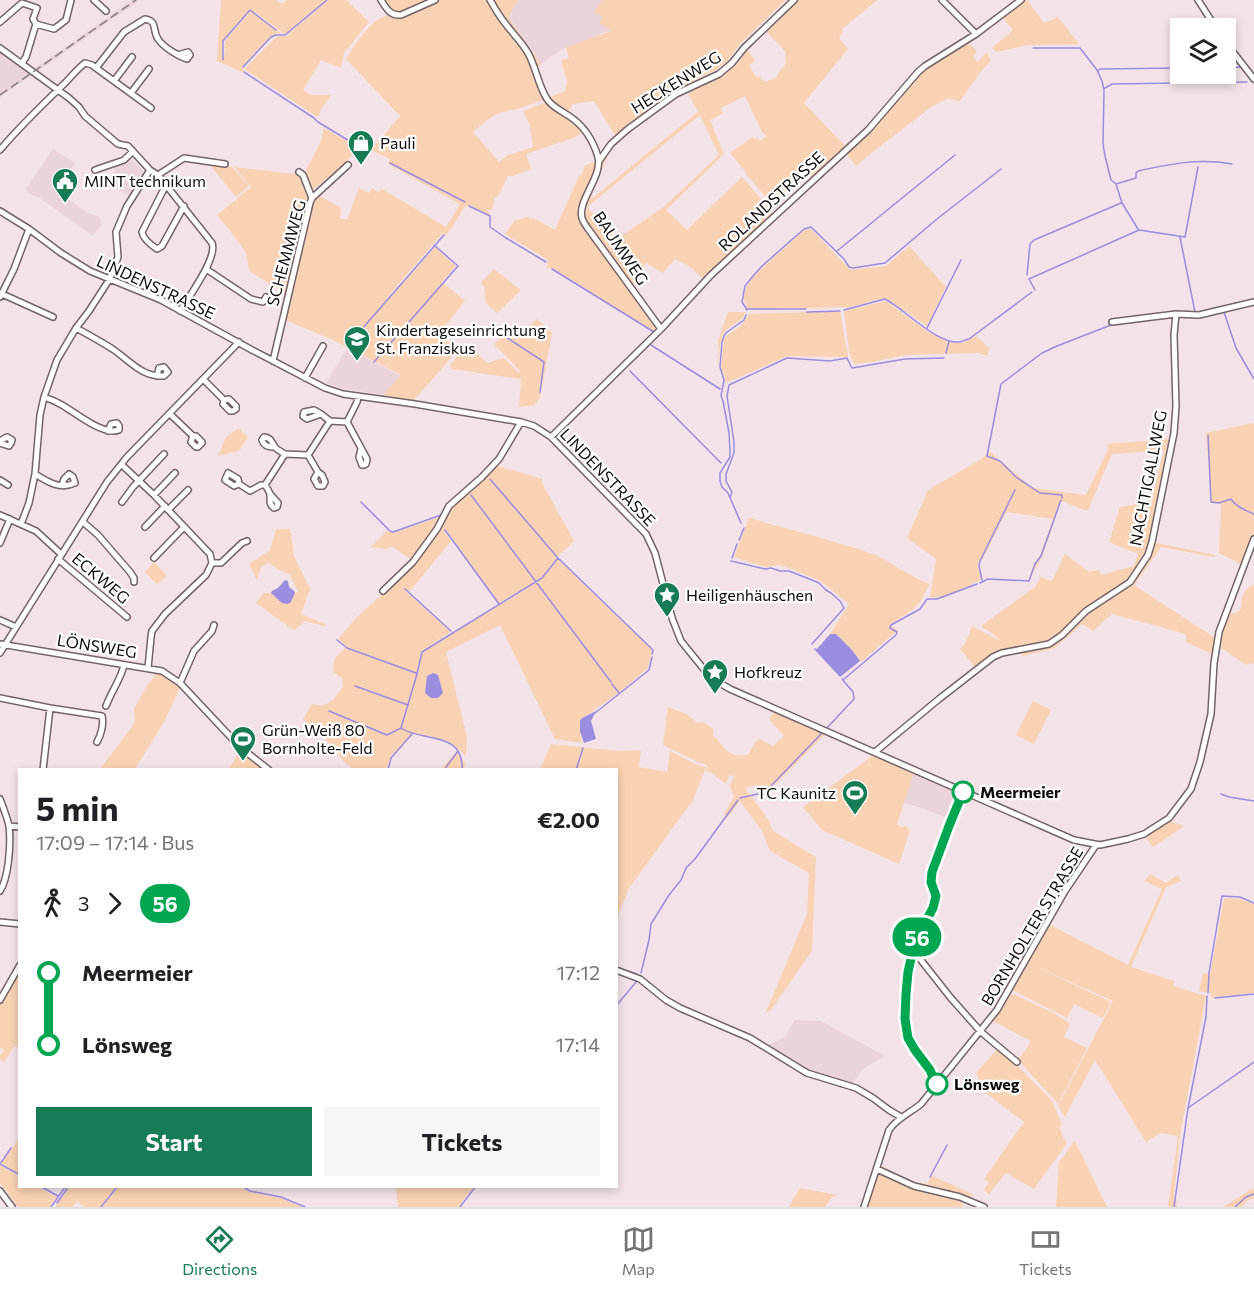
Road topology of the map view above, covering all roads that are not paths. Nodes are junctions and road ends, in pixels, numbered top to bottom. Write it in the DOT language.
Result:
graph roads {
  1 [pos="70,0"];
  2 [pos="94,0"];
  3 [pos="381,0"];
  4 [pos="435,0"];
  5 [pos="490,0"];
  6 [pos="794,0"];
  7 [pos="942,0"];
  8 [pos="1021,0"];
  9 [pos="1198,0"];
  10 [pos="106,11"];
  11 [pos="1210,18"];
  12 [pos="0,22"];
  13 [pos="36,24"];
  14 [pos="976,34"];
  15 [pos="0,48"];
  16 [pos="178,55"];
  17 [pos="1236,56"];
  18 [pos="132,57"];
  19 [pos="22,63"];
  20 [pos="96,68"];
  21 [pos="149,69"];
  22 [pos="1254,79"];
  23 [pos="114,81"];
  24 [pos="57,90"];
  25 [pos="132,93"];
  26 [pos="151,108"];
  27 [pos="0,150"];
  28 [pos="133,152"];
  29 [pos="599,161"];
  30 [pos="225,164"];
  31 [pos="348,165"];
  32 [pos="95,170"];
  33 [pos="150,170"];
  34 [pos="299,172"];
  35 [pos="158,175"];
  36 [pos="166,185"];
  37 [pos="312,198"];
  38 [pos="184,206"];
  39 [pos="0,211"];
  40 [pos="29,229"];
  41 [pos="206,269"];
  42 [pos="109,280"];
  43 [pos="2,285"];
  44 [pos="1,296"];
  45 [pos="266,297"];
  46 [pos="1254,302"];
  47 [pos="180,311"];
  48 [pos="1176,314"];
  49 [pos="53,317"];
  50 [pos="1112,321"];
  51 [pos="76,328"];
  52 [pos="661,329"];
  53 [pos="239,342"];
  54 [pos="323,346"];
  55 [pos="273,361"];
  56 [pos="157,376"];
  57 [pos="305,378"];
  58 [pos="204,380"];
  59 [pos="358,396"];
  60 [pos="44,397"];
  61 [pos="224,400"];
  62 [pos="170,414"];
  63 [pos="321,414"];
  64 [pos="330,421"];
  65 [pos="347,422"];
  66 [pos="521,422"];
  67 [pos="108,431"];
  68 [pos="193,436"];
  69 [pos="551,437"];
  70 [pos="274,447"];
  71 [pos="362,449"];
  72 [pos="164,454"];
  73 [pos="285,454"];
  74 [pos="308,455"];
  75 [pos="122,465"];
  76 [pos="318,472"];
  77 [pos="175,473"];
  78 [pos="35,474"];
  79 [pos="0,480"];
  80 [pos="139,480"];
  81 [pos="239,484"];
  82 [pos="8,485"];
  83 [pos="62,485"];
  84 [pos="266,485"];
  85 [pos="188,490"];
  86 [pos="270,494"];
  87 [pos="154,495"];
  88 [pos="122,502"];
  89 [pos="166,508"];
  90 [pos="0,515"];
  91 [pos="10,519"];
  92 [pos="83,522"];
  93 [pos="21,524"];
  94 [pos="145,527"];
  95 [pos="184,527"];
  96 [pos="1254,539"];
  97 [pos="247,541"];
  98 [pos="0,543"];
  99 [pos="60,557"];
  100 [pos="154,558"];
  101 [pos="212,563"];
  102 [pos="134,582"];
  103 [pos="383,591"];
  104 [pos="127,617"];
  105 [pos="0,620"];
  106 [pos="214,625"];
  107 [pos="16,627"];
  108 [pos="2,645"];
  109 [pos="0,653"];
  110 [pos="124,665"];
  111 [pos="148,668"];
  112 [pos="180,683"];
  113 [pos="0,698"];
  114 [pos="106,706"];
  115 [pos="50,708"];
  116 [pos="97,742"];
  117 [pos="875,752"];
  118 [pos="43,768"];
  119 [pos="266,768"];
  120 [pos="963,792"];
  121 [pos="0,799"];
  122 [pos="9,826"];
  123 [pos="18,826"];
  124 [pos="0,839"];
  125 [pos="9,841"];
  126 [pos="1096,845"];
  127 [pos="0,891"];
  128 [pos="0,922"];
  129 [pos="18,924"];
  130 [pos="913,950"];
  131 [pos="18,968"];
  132 [pos="618,971"];
  133 [pos="0,1000"];
  134 [pos="981,1032"];
  135 [pos="1017,1062"];
  136 [pos="937,1084"];
  137 [pos="889,1110"];
  138 [pos="901,1117"];
  139 [pos="892,1126"];
  140 [pos="877,1169"];
  141 [pos="0,1191"];
  142 [pos="971,1205"];
  143 [pos="12,1207"];
  144 [pos="864,1207"];
  145 [pos="984,1207"];
  1 -- 13 [label="street"];
  2 -- 10 [label="street"];
  3 -- 4 [label="street"];
  5 -- 29 [label="street"];
  6 -- 29 [label="street, HECKENWEG"];
  7 -- 14 [label="street"];
  8 -- 14 [label="street, ROLANDSTRASSE"];
  9 -- 11 [label="street"];
  12 -- 13 [label="street"];
  13 -- 19 [label="street"];
  14 -- 52 [label="street, ROLANDSTRASSE"];
  15 -- 19 [label="street"];
  16 -- 20 [label="street"];
  17 -- 22 [label="street"];
  18 -- 23 [label="street"];
  19 -- 24 [label="street"];
  20 -- 23 [label="street"];
  20 -- 24 [label="street"];
  21 -- 25 [label="street"];
  23 -- 25 [label="street"];
  24 -- 27 [label="street"];
  24 -- 28 [label="street"];
  25 -- 26 [label="street"];
  28 -- 32 [label="street"];
  28 -- 33 [label="street"];
  29 -- 52 [label="street, BAUMWEG"];
  30 -- 35 [label="street"];
  31 -- 37 [label="street, SCHEMMWEG"];
  33 -- 35 [label="street"];
  33 -- 42 [label="street"];
  34 -- 37 [label="street"];
  35 -- 36 [label="street"];
  36 -- 38 [label="street"];
  36 -- 38 [label="street"];
  37 -- 55 [label="street, SCHEMMWEG"];
  38 -- 41 [label="street"];
  39 -- 40 [label="street, LINDENSTRASSE"];
  40 -- 42 [label="street, LINDENSTRASSE"];
  40 -- 43 [label="street"];
  41 -- 45 [label="street"];
  41 -- 47 [label="street"];
  42 -- 47 [label="street, LINDENSTRASSE"];
  42 -- 51 [label="street"];
  43 -- 44 [label="street"];
  44 -- 49 [label="street"];
  46 -- 48 [label="street"];
  47 -- 53 [label="street, LINDENSTRASSE"];
  48 -- 50 [label="street"];
  48 -- 117 [label="street, NACHTIGALLWEG"];
  51 -- 56 [label="street"];
  51 -- 60 [label="street"];
  52 -- 69 [label="street, ROLANDSTRASSE"];
  53 -- 55 [label="street, LINDENSTRASSE"];
  53 -- 58 [label="street"];
  54 -- 57 [label="street"];
  55 -- 57 [label="street, LINDENSTRASSE"];
  57 -- 59 [label="street, LINDENSTRASSE"];
  58 -- 61 [label="street"];
  58 -- 62 [label="street"];
  59 -- 65 [label="street"];
  59 -- 66 [label="street, LINDENSTRASSE"];
  60 -- 67 [label="street"];
  60 -- 78 [label="street"];
  62 -- 68 [label="street"];
  62 -- 75 [label="street"];
  63 -- 64 [label="street"];
  64 -- 65 [label="street"];
  64 -- 74 [label="street"];
  65 -- 71 [label="street"];
  66 -- 69 [label="street, LINDENSTRASSE"];
  66 -- 103 [label="street"];
  69 -- 117 [label="street, LINDENSTRASSE"];
  70 -- 73 [label="street"];
  72 -- 80 [label="street"];
  73 -- 74 [label="street"];
  73 -- 84 [label="street"];
  74 -- 76 [label="street"];
  75 -- 80 [label="street"];
  75 -- 92 [label="street"];
  77 -- 87 [label="street"];
  78 -- 83 [label="street"];
  78 -- 93 [label="street"];
  79 -- 82 [label="street"];
  80 -- 87 [label="street"];
  80 -- 88 [label="street"];
  81 -- 84 [label="street"];
  84 -- 86 [label="street"];
  85 -- 89 [label="street"];
  87 -- 89 [label="street"];
  89 -- 94 [label="street"];
  89 -- 95 [label="street"];
  90 -- 91 [label="street, ECKWEG"];
  91 -- 93 [label="street, ECKWEG"];
  91 -- 98 [label="street"];
  92 -- 99 [label="street"];
  92 -- 102 [label="street"];
  93 -- 99 [label="street, ECKWEG"];
  95 -- 100 [label="street"];
  95 -- 101 [label="street"];
  96 -- 126 [label="street, BORNHOLTER STRASSE"];
  97 -- 101 [label="street"];
  99 -- 104 [label="street, ECKWEG"];
  99 -- 107 [label="street"];
  101 -- 111 [label="street"];
  105 -- 107 [label="street"];
  106 -- 112 [label="street"];
  107 -- 108 [label="street"];
  108 -- 109 [label="street"];
  108 -- 110 [label="street, LÖNSWEG"];
  110 -- 111 [label="street, LÖNSWEG"];
  110 -- 114 [label="street"];
  111 -- 112 [label="street, LÖNSWEG"];
  112 -- 119 [label="street, LÖNSWEG"];
  113 -- 115 [label="street"];
  115 -- 116 [label="street"];
  115 -- 118 [label="street"];
  117 -- 120 [label="street, LINDENSTRASSE"];
  120 -- 126 [label="street, LINDENSTRASSE"];
  120 -- 130 [label="street"];
  121 -- 122 [label="street"];
  122 -- 123 [label="street"];
  122 -- 125 [label="street"];
  124 -- 125 [label="street"];
  125 -- 127 [label="street"];
  126 -- 134 [label="street, BORNHOLTER STRASSE"];
  128 -- 129 [label="street"];
  130 -- 134 [label="street, BORNHOLTER STRASSE"];
  130 -- 136 [label="street"];
  131 -- 133 [label="street"];
  132 -- 137 [label="street"];
  134 -- 135 [label="street"];
  134 -- 136 [label="street, BORNHOLTER STRASSE"];
  136 -- 138 [label="street, BORNHOLTER STRASSE"];
  137 -- 138 [label="street"];
  137 -- 139 [label="street"];
  138 -- 139 [label="street, BORNHOLTER STRASSE"];
  139 -- 140 [label="street, BORNHOLTER STRASSE"];
  140 -- 142 [label="street"];
  140 -- 144 [label="street, BORNHOLTER STRASSE"];
  141 -- 143 [label="street"];
  142 -- 145 [label="street"];
}
